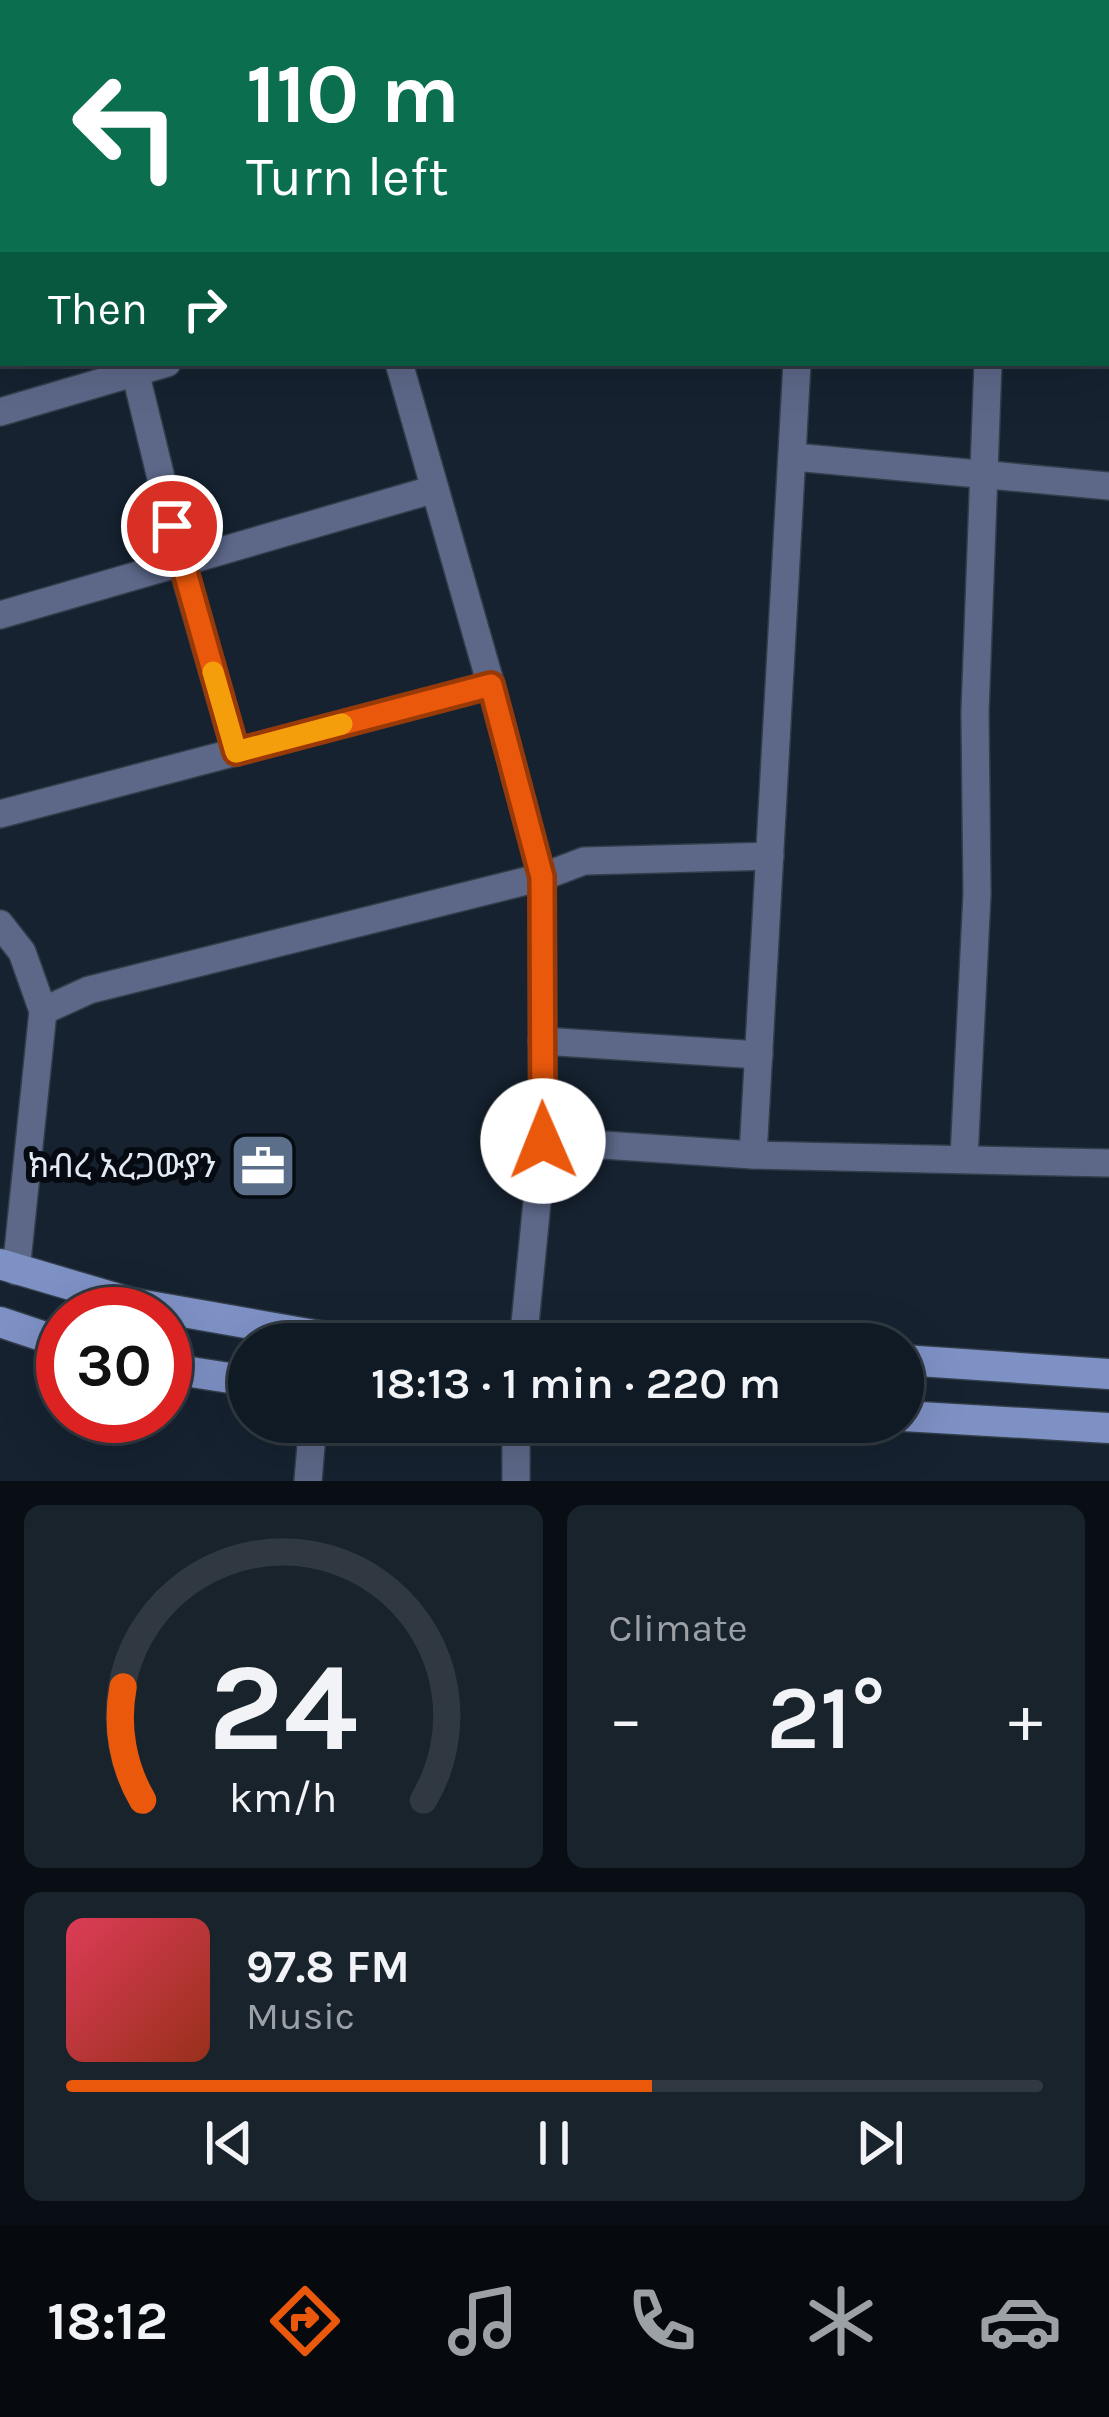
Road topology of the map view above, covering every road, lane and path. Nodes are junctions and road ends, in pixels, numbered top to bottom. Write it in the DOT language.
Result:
graph roads {
  1 [pos="400,366"];
  2 [pos="797,366"];
  3 [pos="988,366"];
  4 [pos="134,367"];
  5 [pos="0,412"];
  6 [pos="794,458"];
  7 [pos="983,477"];
  8 [pos="1109,486"];
  9 [pos="435,489"];
  10 [pos="182,564"];
  11 [pos="0,615"];
  12 [pos="491,685"];
  13 [pos="236,752"];
  14 [pos="0,814"];
  15 [pos="770,856"];
  16 [pos="542,877"];
  17 [pos="0,924"];
  18 [pos="43,1011"];
  19 [pos="542,1041"];
  20 [pos="759,1055"];
  21 [pos="543,1141"];
  22 [pos="753,1155"];
  23 [pos="964,1158"];
  24 [pos="1109,1162"];
  25 [pos="8,1267"];
  26 [pos="0,1322"];
  27 [pos="244,1323"];
  28 [pos="526,1323"];
  29 [pos="36,1334"];
  30 [pos="924,1361"];
  31 [pos="192,1372"];
  32 [pos="1109,1374"];
  33 [pos="228,1378"];
  34 [pos="924,1417"];
  35 [pos="1109,1428"];
  36 [pos="311,1443"];
  37 [pos="516,1443"];
  38 [pos="308,1481"];
  39 [pos="516,1481"];
  1 -- 9 [label="street"];
  2 -- 6 [label="street"];
  3 -- 7 [label="street"];
  4 -- 5 [label="street"];
  4 -- 10 [label="street"];
  6 -- 7 [label="street"];
  6 -- 15 [label="street"];
  7 -- 8 [label="street"];
  7 -- 23 [label="street"];
  9 -- 10 [label="street"];
  9 -- 12 [label="street"];
  10 -- 11 [label="street"];
  10 -- 13 [label="street"];
  12 -- 13 [label="street"];
  12 -- 16 [label="street"];
  13 -- 14 [label="street"];
  15 -- 16 [label="street"];
  15 -- 20 [label="street"];
  16 -- 18 [label="street"];
  16 -- 19 [label="street"];
  17 -- 18 [label="street"];
  18 -- 25 [label="street"];
  19 -- 20 [label="street"];
  19 -- 21 [label="street"];
  20 -- 22 [label="street"];
  21 -- 22 [label="street"];
  21 -- 28 [label="street"];
  22 -- 23 [label="street"];
  23 -- 24 [label="street"];
  25 -- 27 [label="main road"];
  26 -- 29 [label="main road"];
  30 -- 32 [label="main road"];
  31 -- 33 [label="main road"];
  34 -- 35 [label="main road"];
  36 -- 38 [label="street"];
  37 -- 39 [label="street"];
}
